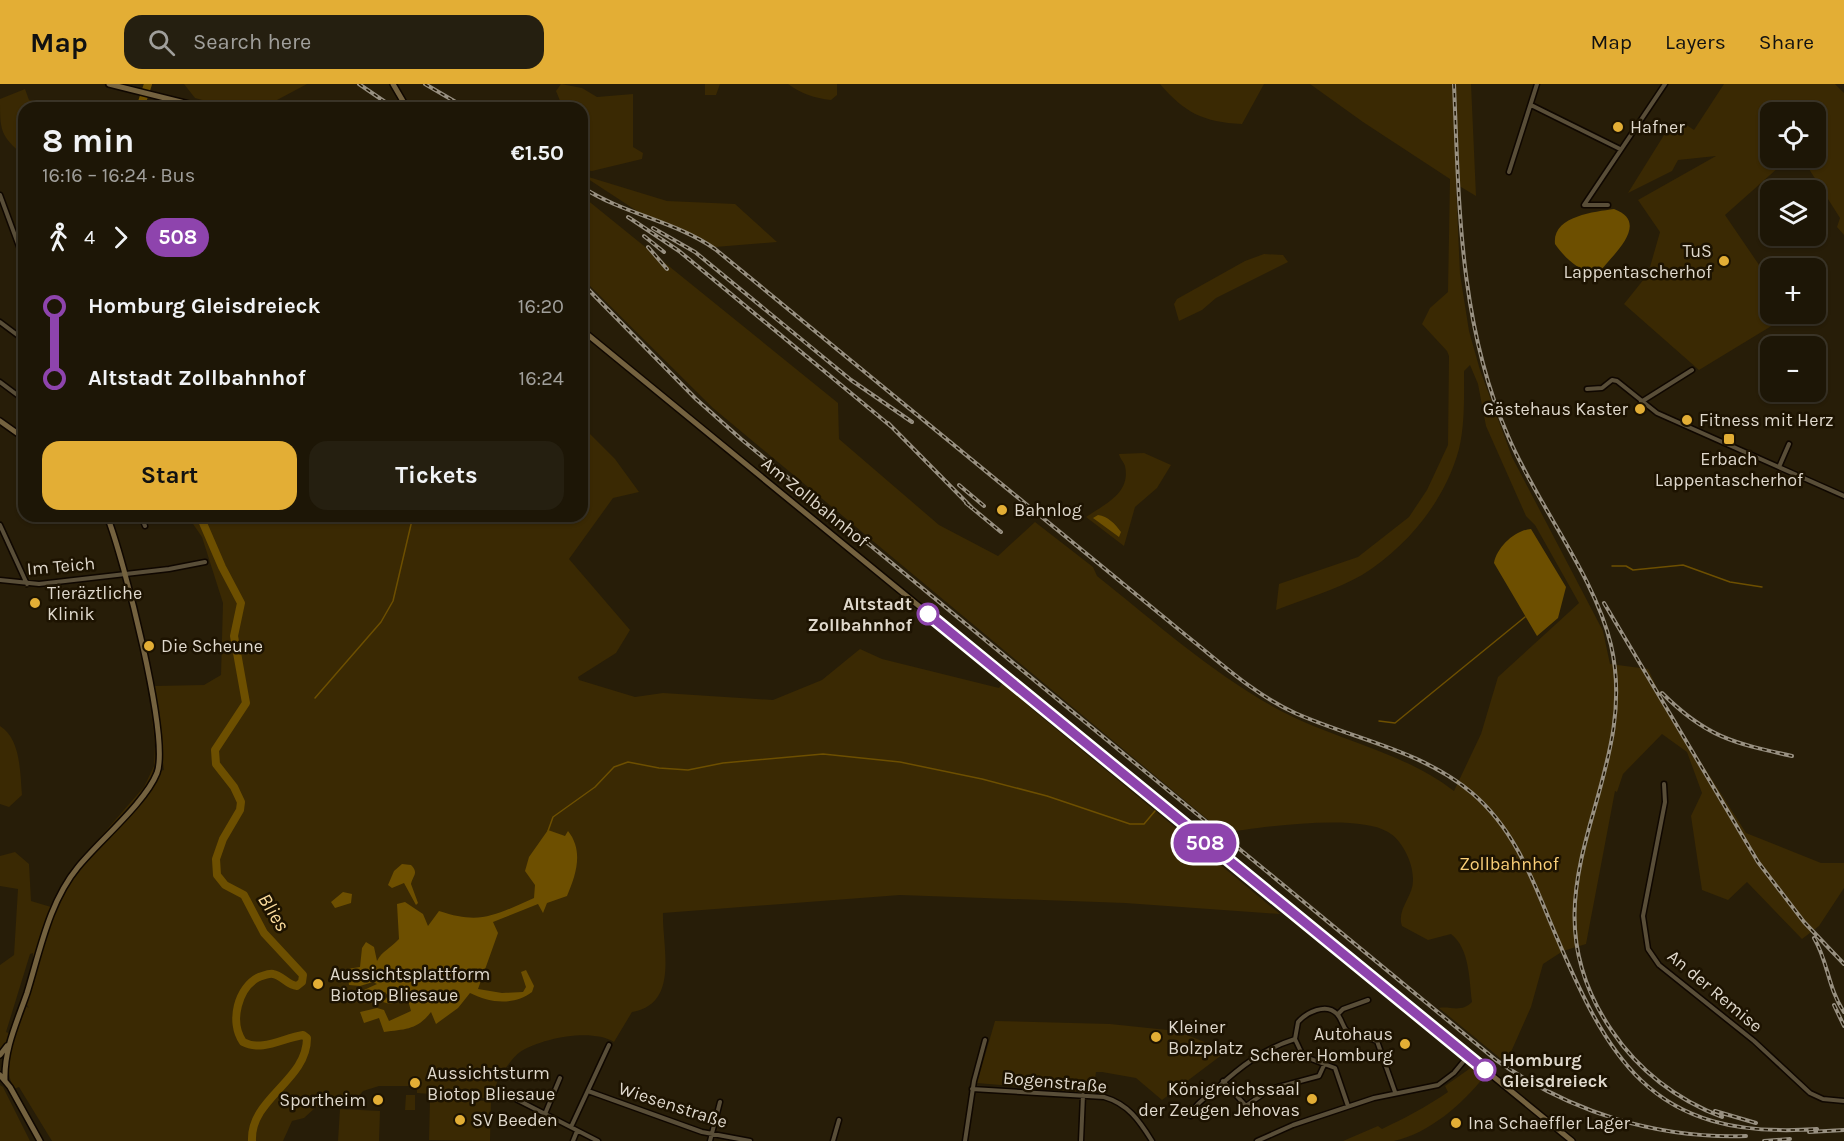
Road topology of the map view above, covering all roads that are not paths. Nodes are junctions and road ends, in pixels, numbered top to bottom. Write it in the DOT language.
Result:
graph roads {
  1 [pos="109,84"];
  2 [pos="393,84"];
  3 [pos="1537,84"];
  4 [pos="1665,84"];
  5 [pos="181,102"];
  6 [pos="404,102"];
  7 [pos="1531,105"];
  8 [pos="1620,149"];
  9 [pos="1509,172"];
  10 [pos="0,195"];
  11 [pos="1608,204"];
  12 [pos="18,244"];
  13 [pos="0,322"];
  14 [pos="588,335"];
  15 [pos="18,336"];
  16 [pos="1692,370"];
  17 [pos="0,382"];
  18 [pos="1587,389"];
  19 [pos="18,396"];
  20 [pos="1641,402"];
  21 [pos="0,421"];
  22 [pos="18,434"];
  23 [pos="1789,444"];
  24 [pos="1779,467"];
  25 [pos="1844,496"];
  26 [pos="109,522"];
  27 [pos="143,522"];
  28 [pos="0,525"];
  29 [pos="145,526"];
  30 [pos="206,562"];
  31 [pos="125,574"];
  32 [pos="0,580"];
  33 [pos="27,584"];
  34 [pos="1664,784"];
  35 [pos="1368,1000"];
  36 [pos="1338,1014"];
  37 [pos="1295,1039"];
  38 [pos="985,1040"];
  39 [pos="8,1045"];
  40 [pos="609,1045"];
  41 [pos="0,1055"];
  42 [pos="1468,1056"];
  43 [pos="1325,1063"];
  44 [pos="0,1075"];
  45 [pos="561,1078"];
  46 [pos="5,1080"];
  47 [pos="1223,1081"];
  48 [pos="972,1089"];
  49 [pos="588,1091"];
  50 [pos="1395,1092"];
  51 [pos="504,1093"];
  52 [pos="1083,1095"];
  53 [pos="1844,1101"];
  54 [pos="720,1102"];
  55 [pos="1348,1106"];
  56 [pos="545,1114"];
  57 [pos="1191,1116"];
  58 [pos="839,1120"];
  59 [pos="571,1127"];
  60 [pos="577,1131"];
  61 [pos="712,1135"];
  62 [pos="40,1141"];
  63 [pos="573,1141"];
  64 [pos="598,1141"];
  65 [pos="710,1141"];
  66 [pos="750,1141"];
  67 [pos="833,1141"];
  68 [pos="965,1141"];
  69 [pos="1081,1141"];
  70 [pos="1152,1141"];
  71 [pos="1257,1141"];
  72 [pos="1572,1141"];
  1 -- 5 [label="main road"];
  2 -- 6 [label="main road"];
  3 -- 7 [label="street"];
  4 -- 8 [label="street"];
  7 -- 8 [label="street"];
  7 -- 9 [label="street"];
  8 -- 11 [label="street"];
  10 -- 12 [label="street"];
  13 -- 15 [label="street"];
  14 -- 42 [label="main road, Am Zollbahnhof"];
  16 -- 20 [label="street"];
  17 -- 19 [label="street"];
  18 -- 20 [label="street"];
  20 -- 24 [label="street"];
  21 -- 22 [label="main road"];
  23 -- 24 [label="street"];
  24 -- 25 [label="street"];
  26 -- 31 [label="main road"];
  27 -- 29 [label="street"];
  28 -- 33 [label="street"];
  30 -- 31 [label="street, Im Teich"];
  31 -- 33 [label="street, Im Teich"];
  31 -- 39 [label="main road"];
  32 -- 33 [label="street, Im Teich"];
  34 -- 53 [label="street, An der Remise"];
  35 -- 36 [label="street"];
  36 -- 37 [label="street"];
  36 -- 50 [label="street"];
  37 -- 43 [label="street"];
  37 -- 47 [label="street"];
  38 -- 48 [label="street"];
  39 -- 41 [label="main road"];
  39 -- 46 [label="main road"];
  40 -- 49 [label="street"];
  42 -- 50 [label="street"];
  42 -- 72 [label="main road, Am Zollbahnhof"];
  43 -- 47 [label="street"];
  43 -- 55 [label="street"];
  44 -- 46 [label="main road"];
  45 -- 56 [label="street"];
  46 -- 62 [label="main road"];
  47 -- 57 [label="street"];
  48 -- 52 [label="street, Bogenstraße"];
  48 -- 68 [label="street"];
  49 -- 59 [label="street"];
  49 -- 61 [label="street, Wiesenstraße"];
  50 -- 55 [label="street"];
  51 -- 56 [label="street"];
  52 -- 69 [label="street"];
  52 -- 70 [label="street, Bogenstraße"];
  54 -- 61 [label="street"];
  55 -- 71 [label="street"];
  56 -- 59 [label="street"];
  58 -- 67 [label="street"];
  59 -- 60 [label="street"];
  60 -- 63 [label="street"];
  60 -- 64 [label="street"];
  61 -- 65 [label="street"];
  61 -- 66 [label="street, Wiesenstraße"];
}
